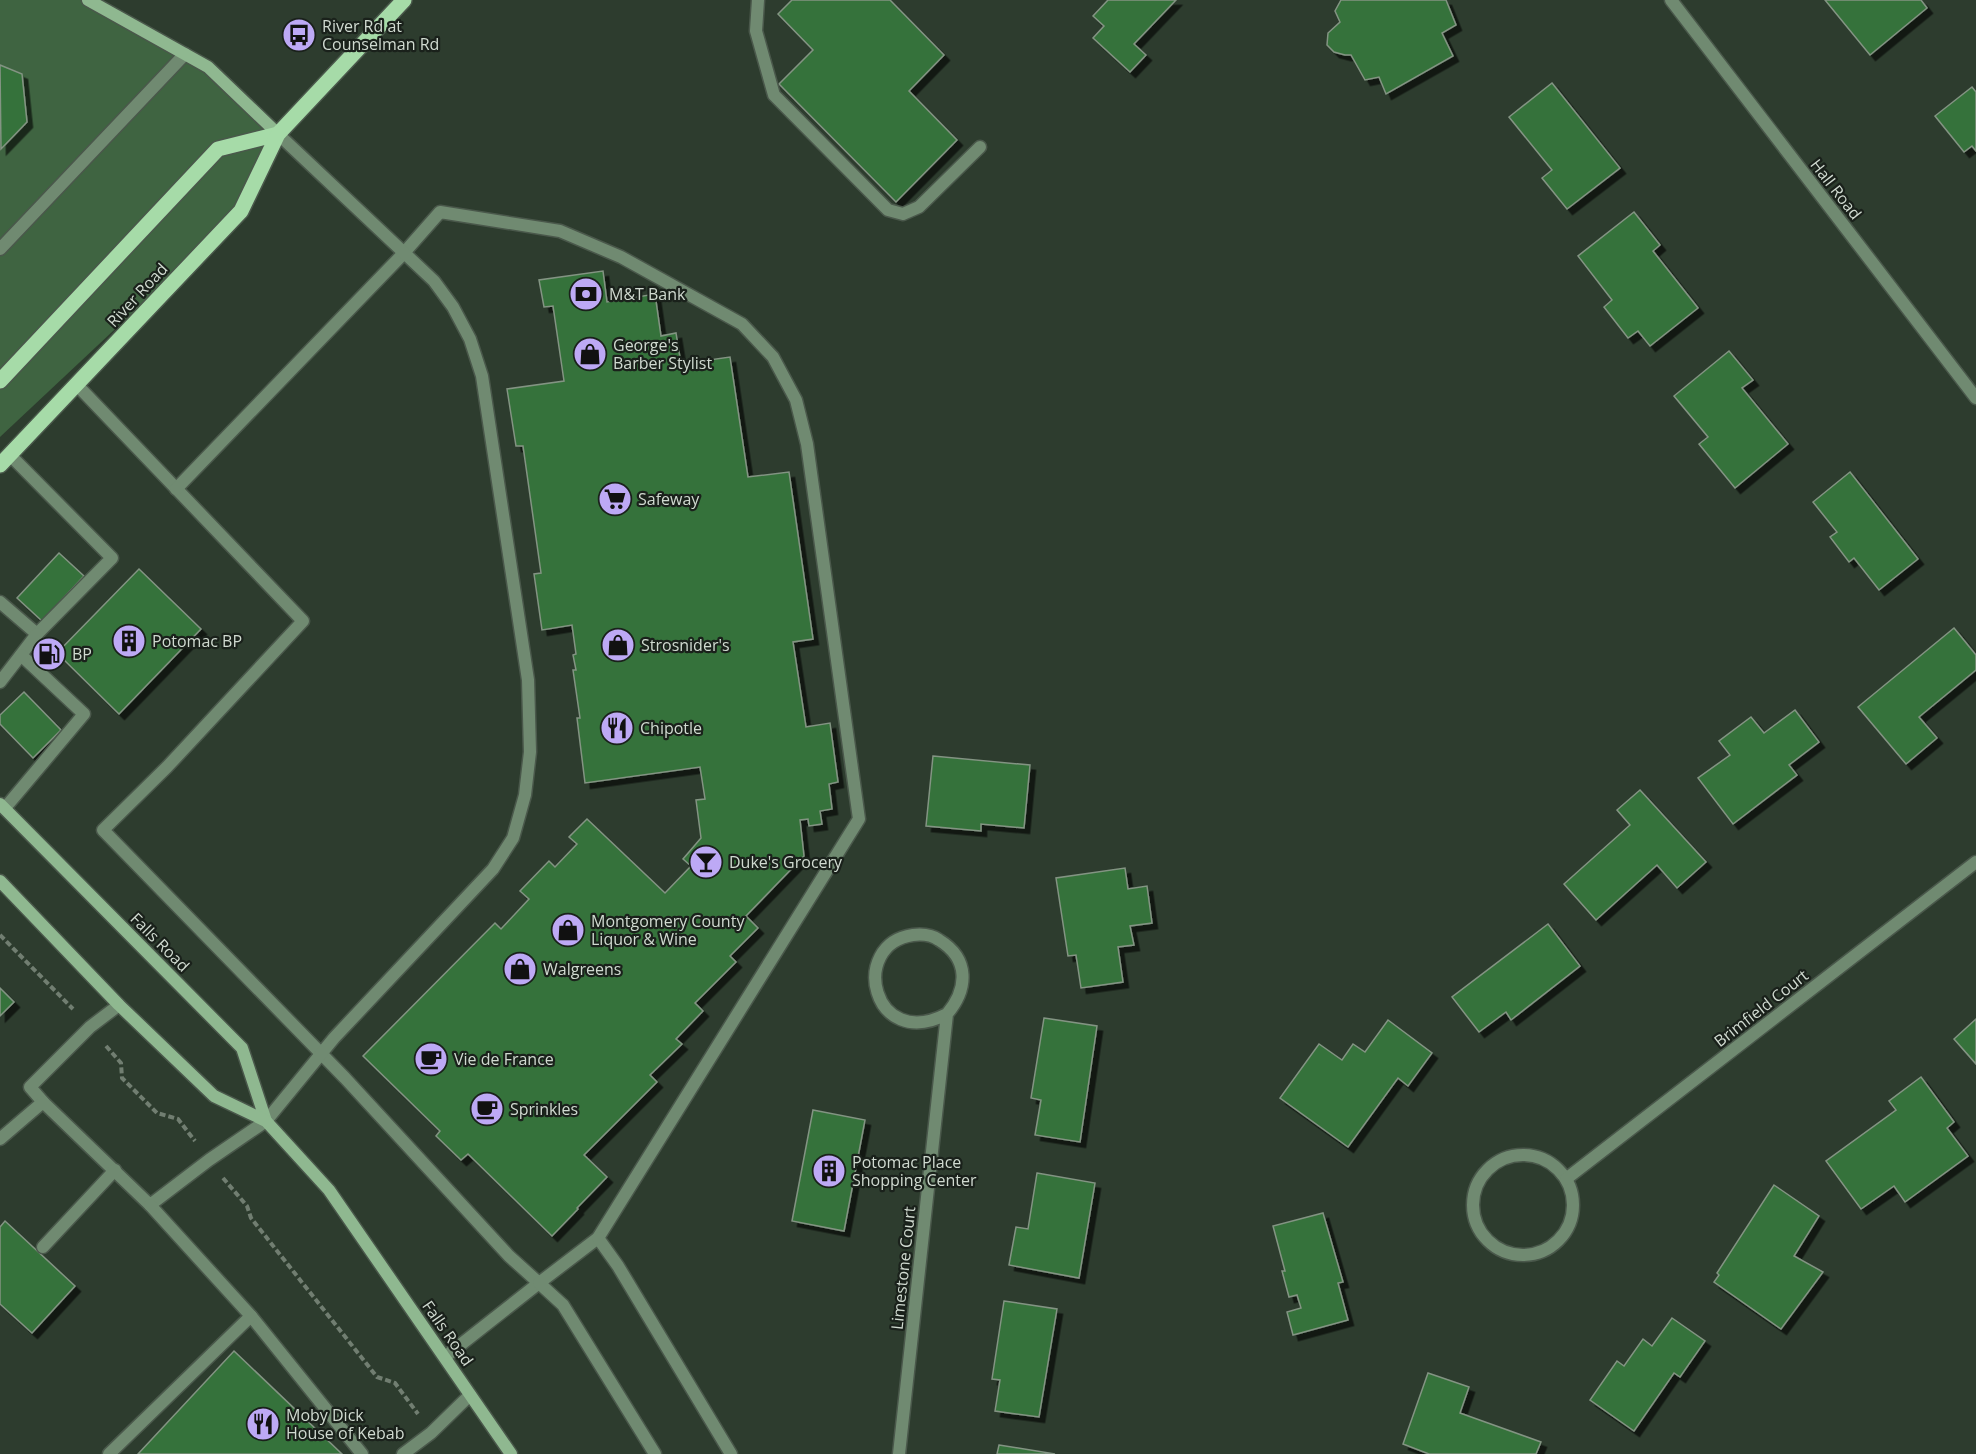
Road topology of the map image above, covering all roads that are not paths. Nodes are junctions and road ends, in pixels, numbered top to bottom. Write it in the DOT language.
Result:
graph roads {
  1 [pos="88,0"];
  2 [pos="404,0"];
  3 [pos="759,0"];
  4 [pos="1671,0"];
  5 [pos="185,54"];
  6 [pos="278,134"];
  7 [pos="981,147"];
  8 [pos="0,249"];
  9 [pos="403,254"];
  10 [pos="0,381"];
  11 [pos="77,386"];
  12 [pos="1976,398"];
  13 [pos="5,460"];
  14 [pos="176,489"];
  15 [pos="0,602"];
  16 [pos="37,634"];
  17 [pos="21,655"];
  18 [pos="0,682"];
  19 [pos="2,806"];
  20 [pos="1976,862"];
  21 [pos="0,881"];
  22 [pos="119,1005"];
  23 [pos="947,1014"];
  24 [pos="320,1054"];
  25 [pos="43,1102"];
  26 [pos="266,1121"];
  27 [pos="0,1138"];
  28 [pos="115,1170"];
  29 [pos="1566,1179"];
  30 [pos="150,1204"];
  31 [pos="598,1238"];
  32 [pos="43,1247"];
  33 [pos="539,1283"];
  34 [pos="251,1316"];
  35 [pos="444,1357"];
  36 [pos="470,1395"];
  37 [pos="109,1454"];
  38 [pos="362,1454"];
  39 [pos="403,1454"];
  40 [pos="511,1454"];
  41 [pos="655,1454"];
  42 [pos="730,1454"];
  43 [pos="899,1454"];
  1 -- 5 [label="main road"];
  2 -- 6 [label="main road, River Road"];
  3 -- 7 [label="street"];
  4 -- 12 [label="street, Hall Road"];
  5 -- 6 [label="main road"];
  5 -- 8 [label="street"];
  6 -- 9 [label="street"];
  6 -- 10 [label="main road"];
  6 -- 11 [label="main road, River Road"];
  9 -- 14 [label="street"];
  9 -- 24 [label="street"];
  9 -- 31 [label="street"];
  11 -- 13 [label="main road, River Road"];
  11 -- 14 [label="street"];
  13 -- 16 [label="street"];
  14 -- 24 [label="street"];
  15 -- 16 [label="street"];
  16 -- 17 [label="street"];
  17 -- 18 [label="street"];
  17 -- 19 [label="street"];
  19 -- 26 [label="main road, Falls Road"];
  20 -- 29 [label="street, Brimfield Court"];
  21 -- 22 [label="main road, Falls Road"];
  22 -- 25 [label="street"];
  22 -- 26 [label="main road, Falls Road"];
  23 -- 23 [label="street, Limestone Court"];
  23 -- 43 [label="street, Limestone Court"];
  24 -- 26 [label="street"];
  24 -- 33 [label="street"];
  25 -- 27 [label="street"];
  25 -- 28 [label="street"];
  26 -- 30 [label="street"];
  26 -- 35 [label="main road, Falls Road"];
  28 -- 30 [label="street"];
  28 -- 32 [label="street"];
  29 -- 29 [label="street"];
  30 -- 34 [label="street"];
  31 -- 33 [label="street"];
  31 -- 42 [label="street"];
  33 -- 35 [label="street"];
  33 -- 41 [label="street"];
  34 -- 37 [label="street"];
  34 -- 38 [label="street"];
  35 -- 36 [label="main road, Falls Road"];
  36 -- 39 [label="street"];
  36 -- 40 [label="main road, Falls Road"];
}
